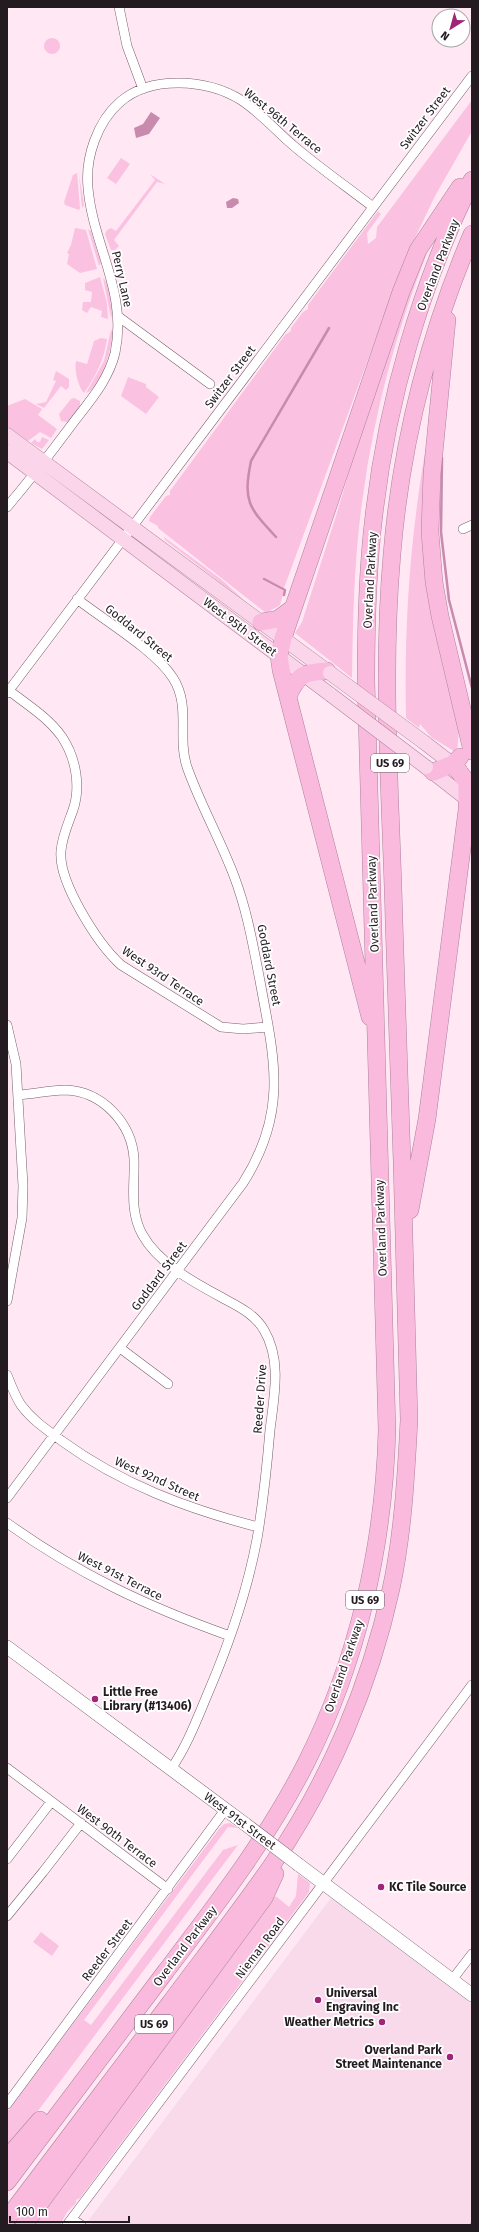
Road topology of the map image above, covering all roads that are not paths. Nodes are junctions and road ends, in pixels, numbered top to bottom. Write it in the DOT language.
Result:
graph roads {
  1 [pos="119,7"];
  2 [pos="472,76"];
  3 [pos="143,90"];
  4 [pos="472,169"];
  5 [pos="472,180"];
  6 [pos="373,207"];
  7 [pos="472,234"];
  8 [pos="450,290"];
  9 [pos="119,317"];
  10 [pos="210,384"];
  11 [pos="7,435"];
  12 [pos="7,452"];
  13 [pos="44,462"];
  14 [pos="35,473"];
  15 [pos="7,507"];
  16 [pos="133,526"];
  17 [pos="123,539"];
  18 [pos="77,599"];
  19 [pos="293,608"];
  20 [pos="262,622"];
  21 [pos="283,638"];
  22 [pos="279,656"];
  23 [pos="328,672"];
  24 [pos="303,675"];
  25 [pos="8,691"];
  26 [pos="288,696"];
  27 [pos="470,745"];
  28 [pos="453,764"];
  29 [pos="430,770"];
  30 [pos="472,779"];
  31 [pos="470,801"];
  32 [pos="7,1024"];
  33 [pos="268,1027"];
  34 [pos="377,1042"];
  35 [pos="19,1095"];
  36 [pos="404,1244"];
  37 [pos="178,1270"];
  38 [pos="7,1301"];
  39 [pos="120,1348"];
  40 [pos="7,1375"];
  41 [pos="168,1384"];
  42 [pos="54,1435"];
  43 [pos="7,1498"];
  44 [pos="7,1523"];
  45 [pos="258,1527"];
  46 [pos="230,1636"];
  47 [pos="7,1647"];
  48 [pos="472,1685"];
  49 [pos="7,1768"];
  50 [pos="171,1769"];
  51 [pos="51,1802"];
  52 [pos="225,1810"];
  53 [pos="80,1823"];
  54 [pos="297,1826"];
  55 [pos="7,1859"];
  56 [pos="324,1884"];
  57 [pos="168,1889"];
  58 [pos="7,1916"];
  59 [pos="472,1954"];
  60 [pos="452,1980"];
  61 [pos="472,1995"];
  62 [pos="84,2079"];
  63 [pos="7,2104"];
  64 [pos="7,2158"];
  65 [pos="7,2182"];
  66 [pos="7,2220"];
  67 [pos="69,2222"];
  68 [pos="24,2225"];
  69 [pos="81,2225"];
  1 -- 3 [label="street"];
  2 -- 6 [label="street, Switzer Street"];
  3 -- 6 [label="street, West 96th Terrace"];
  3 -- 9 [label="street, Perry Lane"];
  4 -- 19 [label="highway"];
  5 -- 34 [label="highway, Overland Parkway / US 69"];
  6 -- 16 [label="street, Switzer Street"];
  7 -- 8 [label="highway, Overland Parkway / US 69"];
  8 -- 27 [label="highway"];
  8 -- 36 [label="highway, Overland Parkway / US 69"];
  9 -- 10 [label="street"];
  9 -- 13 [label="street, Perry Lane"];
  11 -- 13 [label="main road, West 95th Street"];
  12 -- 14 [label="main road, West 95th Street"];
  13 -- 14 [label="street, Perry Lane"];
  13 -- 16 [label="main road, West 95th Street"];
  14 -- 15 [label="street, Perry Lane"];
  14 -- 17 [label="main road, West 95th Street"];
  16 -- 17 [label="street, Switzer Street"];
  16 -- 20 [label="main road, West 95th Street"];
  17 -- 18 [label="street, Switzer Street"];
  17 -- 22 [label="main road, West 95th Street"];
  18 -- 25 [label="street, Switzer Street"];
  18 -- 33 [label="street, Goddard Street"];
  19 -- 20 [label="highway"];
  19 -- 21 [label="highway"];
  20 -- 21 [label="main road, West 95th Street"];
  21 -- 22 [label="highway"];
  21 -- 23 [label="main road, West 95th Street"];
  22 -- 24 [label="main road, West 95th Street"];
  22 -- 26 [label="highway"];
  23 -- 24 [label="highway"];
  23 -- 28 [label="main road, West 95th Street, bridge"];
  24 -- 26 [label="highway"];
  24 -- 29 [label="main road, West 95th Street, bridge"];
  25 -- 33 [label="street, West 93rd Terrace"];
  26 -- 34 [label="highway"];
  27 -- 28 [label="highway"];
  28 -- 29 [label="highway"];
  28 -- 30 [label="main road, West 95th Street"];
  28 -- 31 [label="highway"];
  29 -- 31 [label="main road, West 95th Street"];
  31 -- 36 [label="highway"];
  32 -- 35 [label="street"];
  33 -- 37 [label="street, Goddard Street"];
  34 -- 62 [label="highway, Overland Parkway / US 69"];
  35 -- 37 [label="street, Reeder Drive"];
  35 -- 38 [label="street"];
  36 -- 54 [label="highway, Overland Parkway / US 69"];
  37 -- 39 [label="street, Goddard Street"];
  37 -- 45 [label="street, Reeder Drive"];
  39 -- 41 [label="street"];
  39 -- 42 [label="street, Goddard Street"];
  40 -- 42 [label="street, West 92nd Street"];
  42 -- 43 [label="street, Goddard Street"];
  42 -- 45 [label="street, West 92nd Street"];
  44 -- 46 [label="street, West 91st Terrace"];
  45 -- 46 [label="street, Reeder Drive"];
  46 -- 50 [label="street, Reeder Drive"];
  47 -- 50 [label="street, West 91st Street"];
  48 -- 56 [label="street, Nieman Road"];
  49 -- 51 [label="street, West 90th Terrace"];
  50 -- 52 [label="street, West 91st Street"];
  51 -- 53 [label="street, West 90th Terrace"];
  51 -- 55 [label="street"];
  52 -- 56 [label="street, West 91st Street, bridge"];
  52 -- 57 [label="street, Reeder Street"];
  53 -- 57 [label="street, West 90th Terrace"];
  53 -- 58 [label="street"];
  54 -- 66 [label="highway, Overland Parkway / US 69"];
  54 -- 68 [label="highway"];
  56 -- 60 [label="street, West 91st Street"];
  56 -- 67 [label="street, Nieman Road"];
  57 -- 63 [label="street, Reeder Street"];
  59 -- 60 [label="street"];
  60 -- 61 [label="street, West 91st Street"];
  62 -- 64 [label="highway"];
  62 -- 65 [label="highway, Overland Parkway / US 69"];
  67 -- 69 [label="street"];
}
